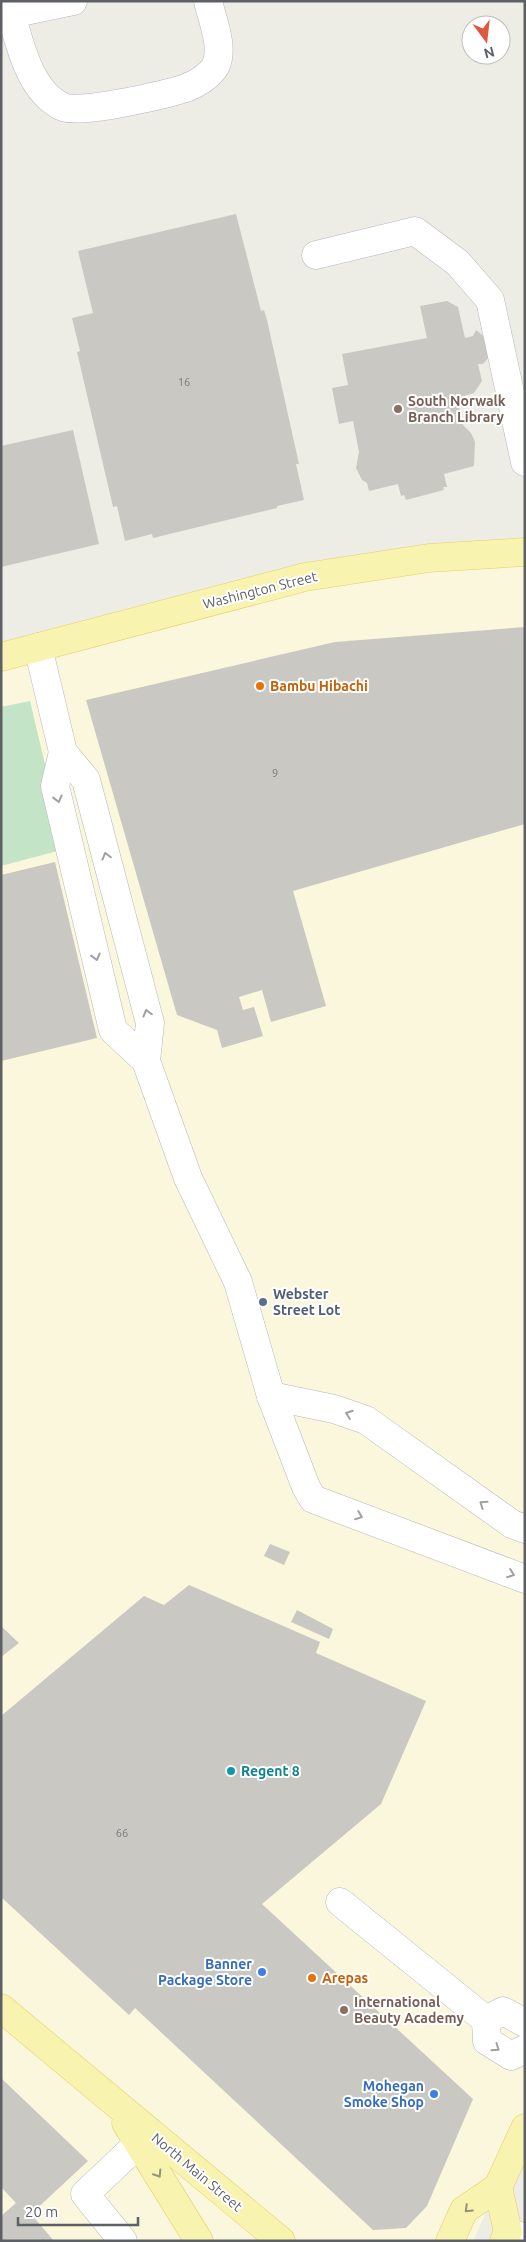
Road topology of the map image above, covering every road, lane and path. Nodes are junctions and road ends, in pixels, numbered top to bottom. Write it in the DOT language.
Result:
graph roads {
  1 [pos="74,1"];
  2 [pos="208,1"];
  3 [pos="6,15"];
  4 [pos="316,255"];
  5 [pos="525,462"];
  6 [pos="525,552"];
  7 [pos="38,647"];
  8 [pos="1,656"];
  9 [pos="63,752"];
  10 [pos="146,1061"];
  11 [pos="271,1396"];
  12 [pos="525,1529"];
  13 [pos="525,1579"];
  14 [pos="340,1902"];
  15 [pos="1,2008"];
  16 [pos="486,2020"];
  17 [pos="525,2023"];
  18 [pos="525,2049"];
  19 [pos="114,2103"];
  20 [pos="522,2140"];
  21 [pos="139,2143"];
  22 [pos="498,2187"];
  23 [pos="512,2237"];
  24 [pos="123,2241"];
  25 [pos="199,2241"];
  26 [pos="281,2241"];
  27 [pos="450,2241"];
  1 -- 3 [label="street"];
  2 -- 3 [label="street"];
  4 -- 5 [label="street"];
  6 -- 7 [label="main road, Washington Street"];
  7 -- 8 [label="main road, Washington Street"];
  7 -- 9 [label="street"];
  10 -- 9 [label="street, one-way"];
  9 -- 10 [label="street, one-way"];
  10 -- 11 [label="street"];
  12 -- 11 [label="street, one-way"];
  11 -- 13 [label="street, one-way"];
  14 -- 16 [label="street"];
  15 -- 19 [label="main road, North Main Street"];
  16 -- 17 [label="street"];
  16 -- 18 [label="street, one-way"];
  19 -- 21 [label="main road, North Main Street"];
  19 -- 26 [label="main road, North Main Street"];
  20 -- 22 [label="main road"];
  21 -- 24 [label="street"];
  21 -- 25 [label="main road, North Main Street, one-way"];
  22 -- 23 [label="main road"];
  22 -- 27 [label="main road, one-way"];
}
